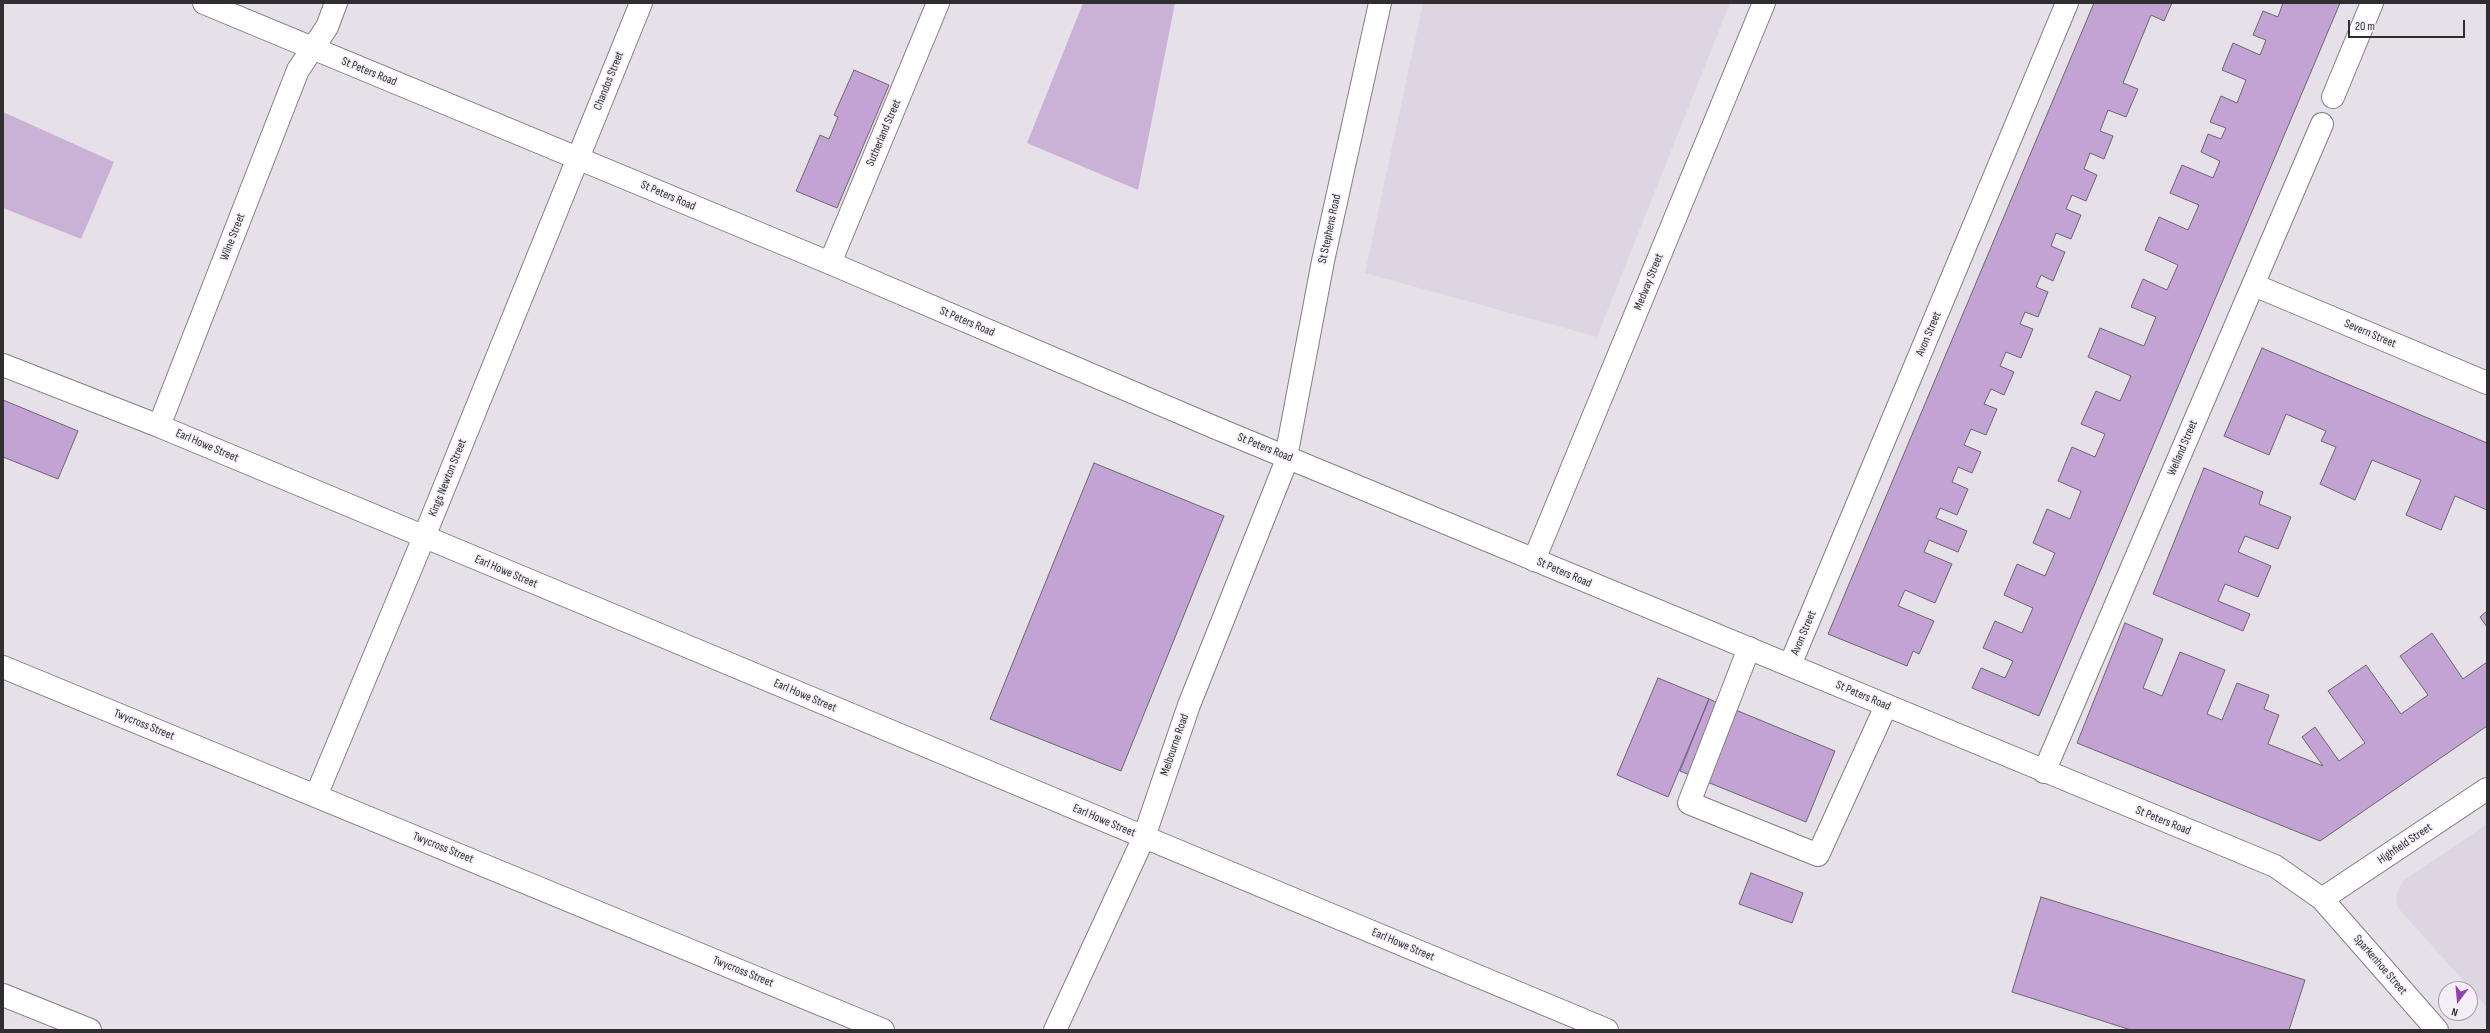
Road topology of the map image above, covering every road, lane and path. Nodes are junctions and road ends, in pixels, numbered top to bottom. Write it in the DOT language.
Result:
graph roads {
  1 [pos="204,3"];
  2 [pos="336,3"];
  3 [pos="641,3"];
  4 [pos="938,3"];
  5 [pos="1380,3"];
  6 [pos="1764,3"];
  7 [pos="2067,3"];
  8 [pos="2372,3"];
  9 [pos="312,49"];
  10 [pos="2333,97"];
  11 [pos="2322,124"];
  12 [pos="577,158"];
  13 [pos="830,263"];
  14 [pos="2254,285"];
  15 [pos="3,365"];
  16 [pos="2487,384"];
  17 [pos="159,426"];
  18 [pos="1287,457"];
  19 [pos="424,537"];
  20 [pos="1534,560"];
  21 [pos="1749,648"];
  22 [pos="1790,665"];
  23 [pos="3,666"];
  24 [pos="1886,706"];
  25 [pos="2044,772"];
  26 [pos="2487,789"];
  27 [pos="316,796"];
  28 [pos="1144,837"];
  29 [pos="2322,900"];
  30 [pos="3,995"];
  31 [pos="90,1030"];
  32 [pos="884,1030"];
  33 [pos="1055,1030"];
  34 [pos="1607,1030"];
  35 [pos="2437,1030"];
  1 -- 9 [label="street, St Peters Road"];
  2 -- 9 [label="street, Wilne Street"];
  3 -- 12 [label="street, Chandos Street"];
  4 -- 13 [label="street, Sutherland Street"];
  5 -- 18 [label="street, St Stephens Road"];
  6 -- 20 [label="street, Medway Street"];
  7 -- 22 [label="street, Avon Street"];
  8 -- 10 [label="street"];
  9 -- 12 [label="street, St Peters Road"];
  9 -- 17 [label="street, Wilne Street"];
  11 -- 14 [label="street, Welland Street"];
  12 -- 13 [label="street, St Peters Road"];
  12 -- 19 [label="street, Kings Newton Street"];
  13 -- 18 [label="street, St Peters Road"];
  14 -- 16 [label="street, Severn Street"];
  14 -- 25 [label="street, Welland Street"];
  15 -- 17 [label="street, Earl Howe Street"];
  17 -- 19 [label="street, Earl Howe Street"];
  18 -- 20 [label="street, St Peters Road"];
  18 -- 28 [label="street, Melbourne Road"];
  19 -- 27 [label="street, Kings Newton Street"];
  19 -- 28 [label="street, Earl Howe Street"];
  20 -- 21 [label="street, St Peters Road"];
  21 -- 22 [label="street, St Peters Road"];
  21 -- 24 [label="street"];
  22 -- 24 [label="street, St Peters Road"];
  23 -- 27 [label="street, Twycross Street"];
  24 -- 25 [label="street, St Peters Road"];
  25 -- 29 [label="street, St Peters Road"];
  26 -- 29 [label="street, Highfield Street"];
  27 -- 32 [label="street, Twycross Street"];
  28 -- 33 [label="street, Melbourne Road"];
  28 -- 34 [label="street, Earl Howe Street"];
  29 -- 35 [label="street, Sparkenhoe Street"];
  30 -- 31 [label="street"];
}
